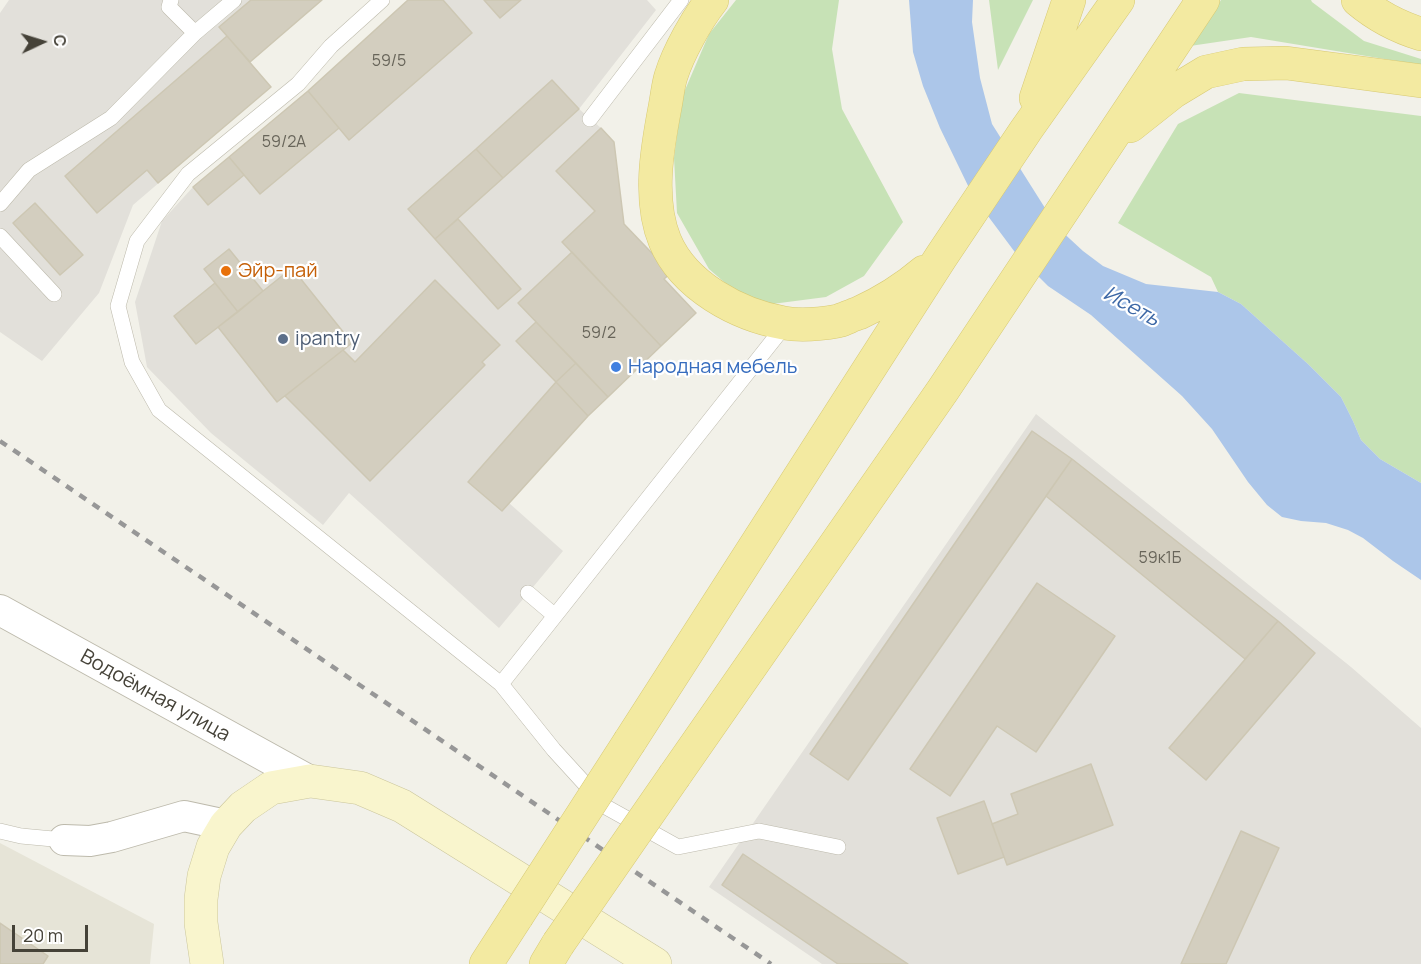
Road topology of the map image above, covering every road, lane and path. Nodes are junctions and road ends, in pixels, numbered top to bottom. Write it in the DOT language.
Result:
graph roads {
  1 [pos="171,0"];
  2 [pos="234,0"];
  3 [pos="382,0"];
  4 [pos="1069,0"];
  5 [pos="1118,0"];
  6 [pos="1203,0"];
  7 [pos="1358,0"];
  8 [pos="698,2"];
  9 [pos="195,33"];
  10 [pos="1421,34"];
  11 [pos="1421,81"];
  12 [pos="590,119"];
  13 [pos="1026,130"];
  14 [pos="1105,145"];
  15 [pos="0,204"];
  16 [pos="0,236"];
  17 [pos="941,257"];
  18 [pos="54,294"];
  19 [pos="786,324"];
  20 [pos="528,592"];
  21 [pos="0,610"];
  22 [pos="554,615"];
  23 [pos="501,684"];
  24 [pos="310,781"];
  25 [pos="226,825"];
  26 [pos="0,831"];
  27 [pos="64,840"];
  28 [pos="838,847"];
  29 [pos="552,954"];
  30 [pos="207,964"];
  31 [pos="486,964"];
  32 [pos="655,964"];
  1 -- 9 [label="lane"];
  2 -- 9 [label="lane"];
  3 -- 23 [label="lane"];
  4 -- 13 [label="main road"];
  5 -- 13 [label="main road"];
  6 -- 14 [label="main road"];
  7 -- 10 [label="main road"];
  8 -- 12 [label="lane"];
  8 -- 19 [label="main road"];
  9 -- 15 [label="lane"];
  11 -- 14 [label="main road"];
  13 -- 17 [label="main road"];
  14 -- 29 [label="main road, bridge"];
  16 -- 18 [label="lane"];
  17 -- 19 [label="main road"];
  17 -- 31 [label="main road, bridge"];
  19 -- 22 [label="lane"];
  20 -- 22 [label="lane"];
  21 -- 24 [label="street, Водоёмная улица"];
  22 -- 23 [label="lane"];
  23 -- 28 [label="lane"];
  24 -- 25 [label="street"];
  24 -- 32 [label="street"];
  25 -- 27 [label="street"];
  25 -- 30 [label="street"];
  26 -- 27 [label="lane"];
}
